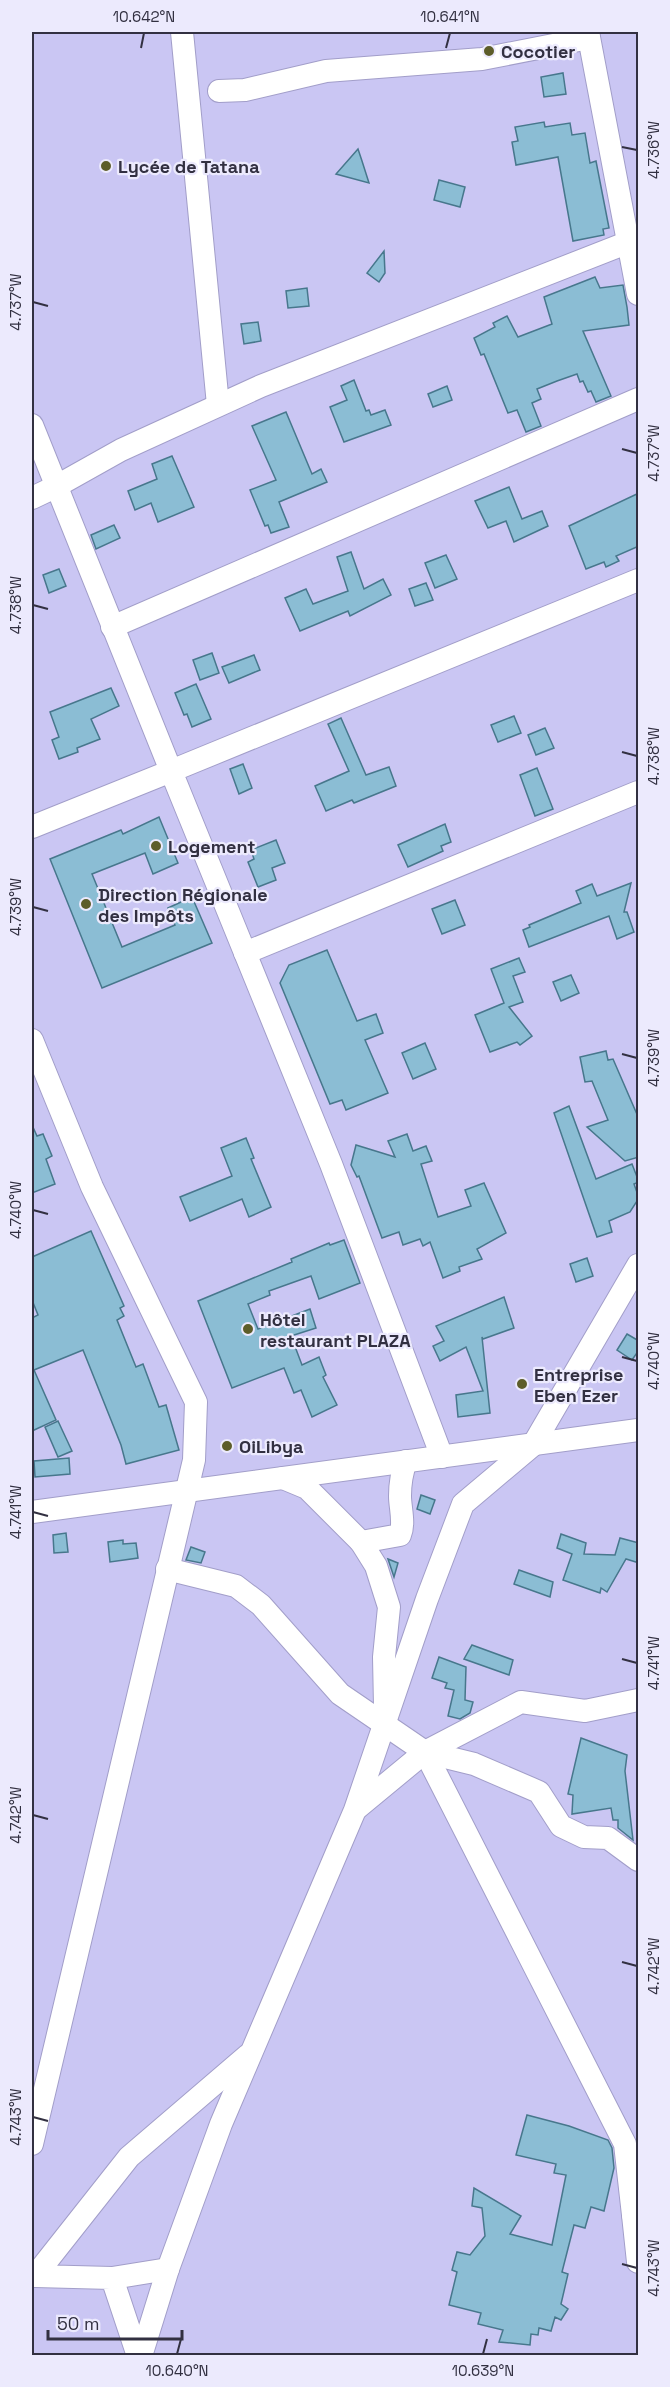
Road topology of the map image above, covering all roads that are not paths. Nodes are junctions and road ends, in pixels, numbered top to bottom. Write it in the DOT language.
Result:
graph roads {
  1 [pos="182,32"];
  2 [pos="589,35"];
  3 [pos="219,91"];
  4 [pos="634,242"];
  5 [pos="639,294"];
  6 [pos="639,399"];
  7 [pos="218,405"];
  8 [pos="32,425"];
  9 [pos="56,487"];
  10 [pos="32,498"];
  11 [pos="639,580"];
  12 [pos="112,627"];
  13 [pos="171,771"];
  14 [pos="637,789"];
  15 [pos="32,827"];
  16 [pos="245,953"];
  17 [pos="32,1040"];
  18 [pos="639,1265"];
  19 [pos="639,1430"];
  20 [pos="533,1445"];
  21 [pos="442,1456"];
  22 [pos="406,1461"];
  23 [pos="282,1478"];
  24 [pos="185,1491"];
  25 [pos="32,1512"];
  26 [pos="361,1542"];
  27 [pos="166,1569"];
  28 [pos="639,1700"];
  29 [pos="385,1723"];
  30 [pos="425,1752"];
  31 [pos="355,1810"];
  32 [pos="639,1860"];
  33 [pos="252,2052"];
  34 [pos="32,2144"];
  35 [pos="636,2216"];
  36 [pos="639,2262"];
  37 [pos="168,2269"];
  38 [pos="33,2276"];
  39 [pos="112,2278"];
  40 [pos="139,2355"];
  1 -- 7 [label="street"];
  2 -- 3 [label="street"];
  2 -- 4 [label="street"];
  4 -- 5 [label="street"];
  4 -- 7 [label="street"];
  6 -- 12 [label="street"];
  7 -- 9 [label="street"];
  8 -- 9 [label="street"];
  9 -- 10 [label="street"];
  9 -- 12 [label="street"];
  11 -- 13 [label="street"];
  12 -- 13 [label="street"];
  13 -- 15 [label="street"];
  13 -- 16 [label="street"];
  14 -- 16 [label="street"];
  16 -- 21 [label="street"];
  17 -- 24 [label="street"];
  18 -- 20 [label="street"];
  19 -- 20 [label="street"];
  20 -- 21 [label="street"];
  20 -- 29 [label="street"];
  21 -- 22 [label="street"];
  22 -- 23 [label="street"];
  22 -- 26 [label="street"];
  23 -- 24 [label="street"];
  23 -- 26 [label="street"];
  24 -- 25 [label="street"];
  24 -- 27 [label="street"];
  26 -- 29 [label="street"];
  27 -- 29 [label="street"];
  27 -- 34 [label="street"];
  28 -- 30 [label="street"];
  29 -- 30 [label="street"];
  29 -- 31 [label="street"];
  30 -- 31 [label="street"];
  30 -- 32 [label="street"];
  30 -- 35 [label="street"];
  31 -- 33 [label="street"];
  33 -- 37 [label="street"];
  33 -- 38 [label="street"];
  35 -- 36 [label="street"];
  37 -- 39 [label="street"];
  37 -- 40 [label="street"];
  38 -- 39 [label="street"];
  39 -- 40 [label="street"];
}
